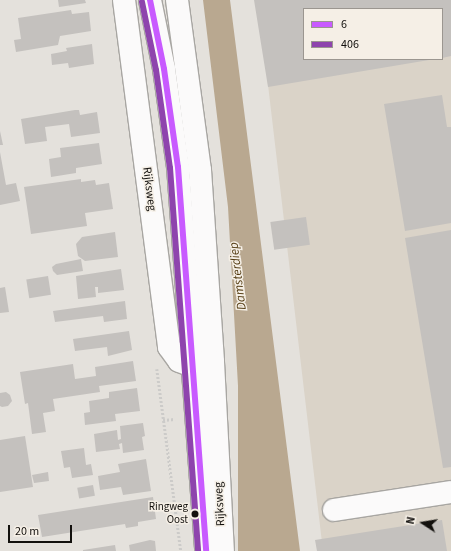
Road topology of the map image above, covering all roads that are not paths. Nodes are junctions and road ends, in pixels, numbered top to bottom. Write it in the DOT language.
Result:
graph roads {
  1 [pos="124,0"];
  2 [pos="150,0"];
  3 [pos="177,0"];
  4 [pos="203,364"];
  5 [pos="451,492"];
  6 [pos="334,510"];
  7 [pos="206,551"];
  8 [pos="222,551"];
  1 -- 4 [label="main road, Rijksweg"];
  2 -- 4 [label="main road, Rijksweg"];
  3 -- 4 [label="main road, Rijksweg"];
  4 -- 7 [label="main road, Rijksweg"];
  4 -- 8 [label="main road, Rijksweg"];
  5 -- 6 [label="main road"];
}
